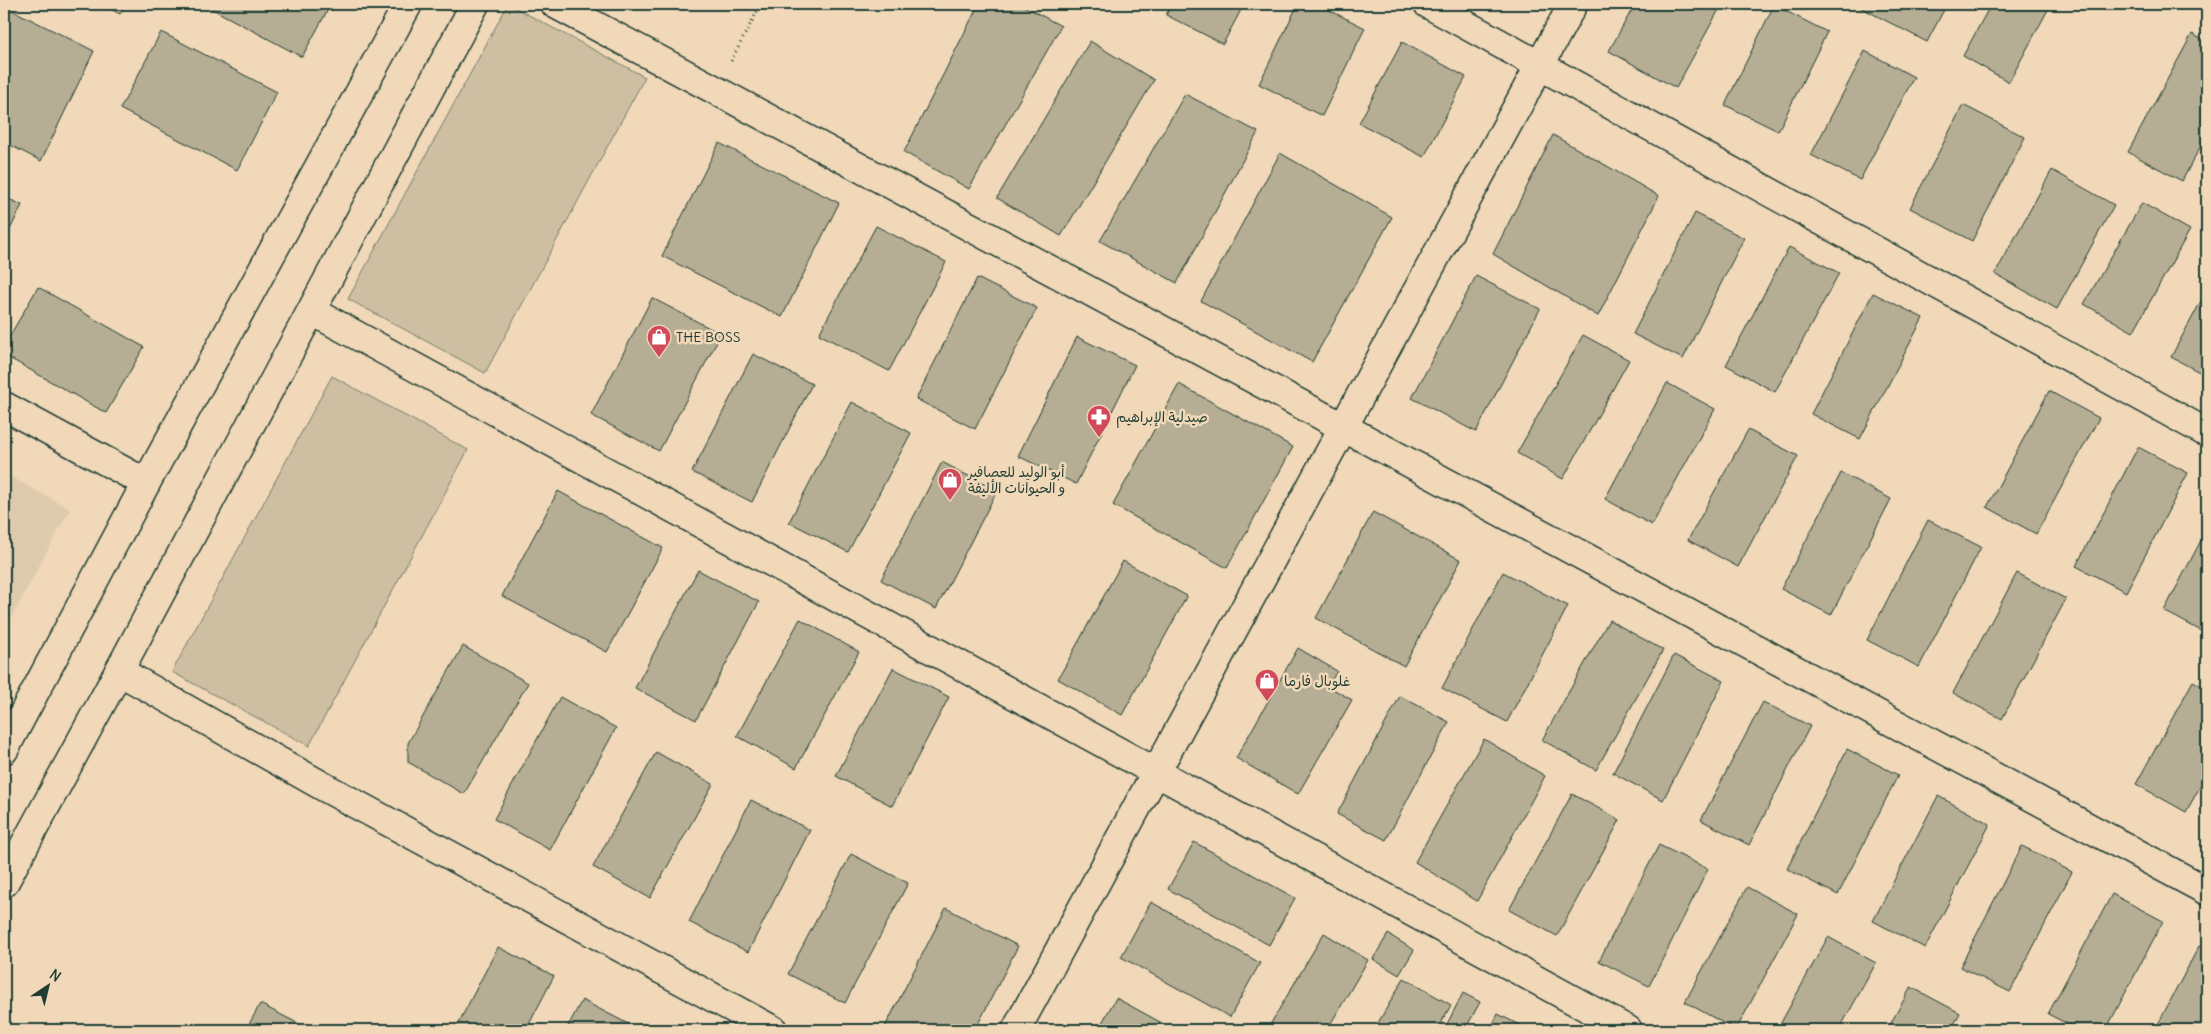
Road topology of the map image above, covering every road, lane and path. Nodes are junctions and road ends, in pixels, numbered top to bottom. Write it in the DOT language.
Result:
graph roads {
  1 [pos="408,4"];
  2 [pos="475,4"];
  3 [pos="555,4"];
  4 [pos="761,4"];
  5 [pos="1428,4"];
  6 [pos="1573,4"];
  7 [pos="1540,65"];
  8 [pos="716,90"];
  9 [pos="312,311"];
  10 [pos="4,406"];
  11 [pos="1343,427"];
  12 [pos="2207,433"];
  13 [pos="146,483"];
  14 [pos="119,671"];
  15 [pos="4,750"];
  16 [pos="1156,773"];
  17 [pos="4,882"];
  18 [pos="2207,891"];
  19 [pos="772,1030"];
  20 [pos="1016,1030"];
  21 [pos="1628,1030"];
  1 -- 13 [label="street"];
  2 -- 9 [label="street"];
  3 -- 8 [label="street"];
  4 -- 8 [label="path"];
  5 -- 7 [label="street"];
  6 -- 7 [label="street"];
  7 -- 11 [label="street"];
  7 -- 12 [label="street"];
  8 -- 11 [label="street"];
  9 -- 14 [label="street"];
  9 -- 16 [label="street"];
  10 -- 13 [label="street"];
  11 -- 16 [label="street"];
  11 -- 18 [label="street"];
  13 -- 15 [label="street"];
  14 -- 17 [label="street"];
  14 -- 19 [label="street"];
  16 -- 20 [label="street"];
  16 -- 21 [label="street"];
}
